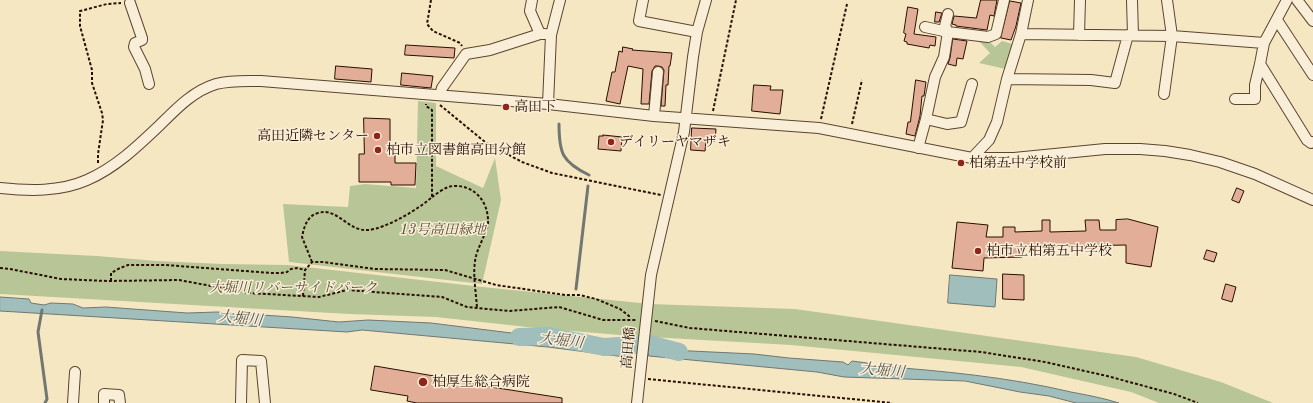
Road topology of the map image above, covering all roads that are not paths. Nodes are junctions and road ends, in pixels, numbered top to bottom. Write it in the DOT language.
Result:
graph roads {
  1 [pos="532,0"];
  2 [pos="560,0"];
  3 [pos="643,0"];
  4 [pos="706,0"];
  5 [pos="1004,0"];
  6 [pos="1028,0"];
  7 [pos="1080,0"];
  8 [pos="1132,0"];
  9 [pos="1167,0"];
  10 [pos="1287,0"];
  11 [pos="1297,0"];
  12 [pos="130,3"];
  13 [pos="948,14"];
  14 [pos="1312,18"];
  15 [pos="1277,20"];
  16 [pos="925,27"];
  17 [pos="697,32"];
  18 [pos="948,32"];
  19 [pos="540,34"];
  20 [pos="1021,34"];
  21 [pos="1079,34"];
  22 [pos="550,35"];
  23 [pos="1130,35"];
  24 [pos="1172,36"];
  25 [pos="1264,43"];
  26 [pos="1260,64"];
  27 [pos="658,72"];
  28 [pos="1313,75"];
  29 [pos="1007,79"];
  30 [pos="149,84"];
  31 [pos="972,84"];
  32 [pos="437,94"];
  33 [pos="1164,94"];
  34 [pos="1235,99"];
  35 [pos="548,104"];
  36 [pos="654,116"];
  37 [pos="687,118"];
  38 [pos="926,119"];
  39 [pos="1313,142"];
  40 [pos="918,148"];
  41 [pos="972,158"];
  42 [pos="0,188"];
  43 [pos="1313,200"];
  44 [pos="75,372"];
  45 [pos="73,403"];
  46 [pos="104,403"];
  47 [pos="120,403"];
  48 [pos="241,403"];
  49 [pos="265,403"];
  50 [pos="637,403"];
  1 -- 19 [label="street"];
  2 -- 22 [label="street"];
  3 -- 17 [label="street"];
  4 -- 17 [label="street, 高田橋"];
  5 -- 18 [label="street"];
  6 -- 20 [label="street"];
  7 -- 21 [label="street"];
  8 -- 23 [label="street"];
  9 -- 24 [label="street"];
  10 -- 15 [label="street"];
  11 -- 14 [label="street"];
  12 -- 30 [label="street"];
  13 -- 18 [label="street"];
  15 -- 25 [label="street"];
  15 -- 28 [label="street"];
  16 -- 18 [label="street"];
  17 -- 37 [label="street, 高田橋"];
  18 -- 38 [label="street"];
  19 -- 22 [label="street"];
  19 -- 32 [label="street"];
  20 -- 21 [label="street"];
  20 -- 29 [label="street"];
  21 -- 23 [label="street"];
  22 -- 35 [label="street"];
  23 -- 24 [label="street"];
  23 -- 29 [label="street"];
  24 -- 25 [label="street"];
  24 -- 33 [label="street"];
  25 -- 26 [label="street"];
  26 -- 34 [label="street"];
  26 -- 39 [label="street"];
  27 -- 36 [label="street"];
  29 -- 41 [label="street"];
  31 -- 38 [label="street"];
  32 -- 35 [label="street"];
  32 -- 42 [label="street"];
  35 -- 36 [label="street"];
  36 -- 37 [label="street"];
  37 -- 40 [label="street"];
  37 -- 50 [label="street, 高田橋"];
  38 -- 40 [label="street"];
  40 -- 41 [label="street"];
  41 -- 43 [label="street"];
  44 -- 45 [label="street"];
  46 -- 47 [label="street"];
  48 -- 49 [label="street"];
}
